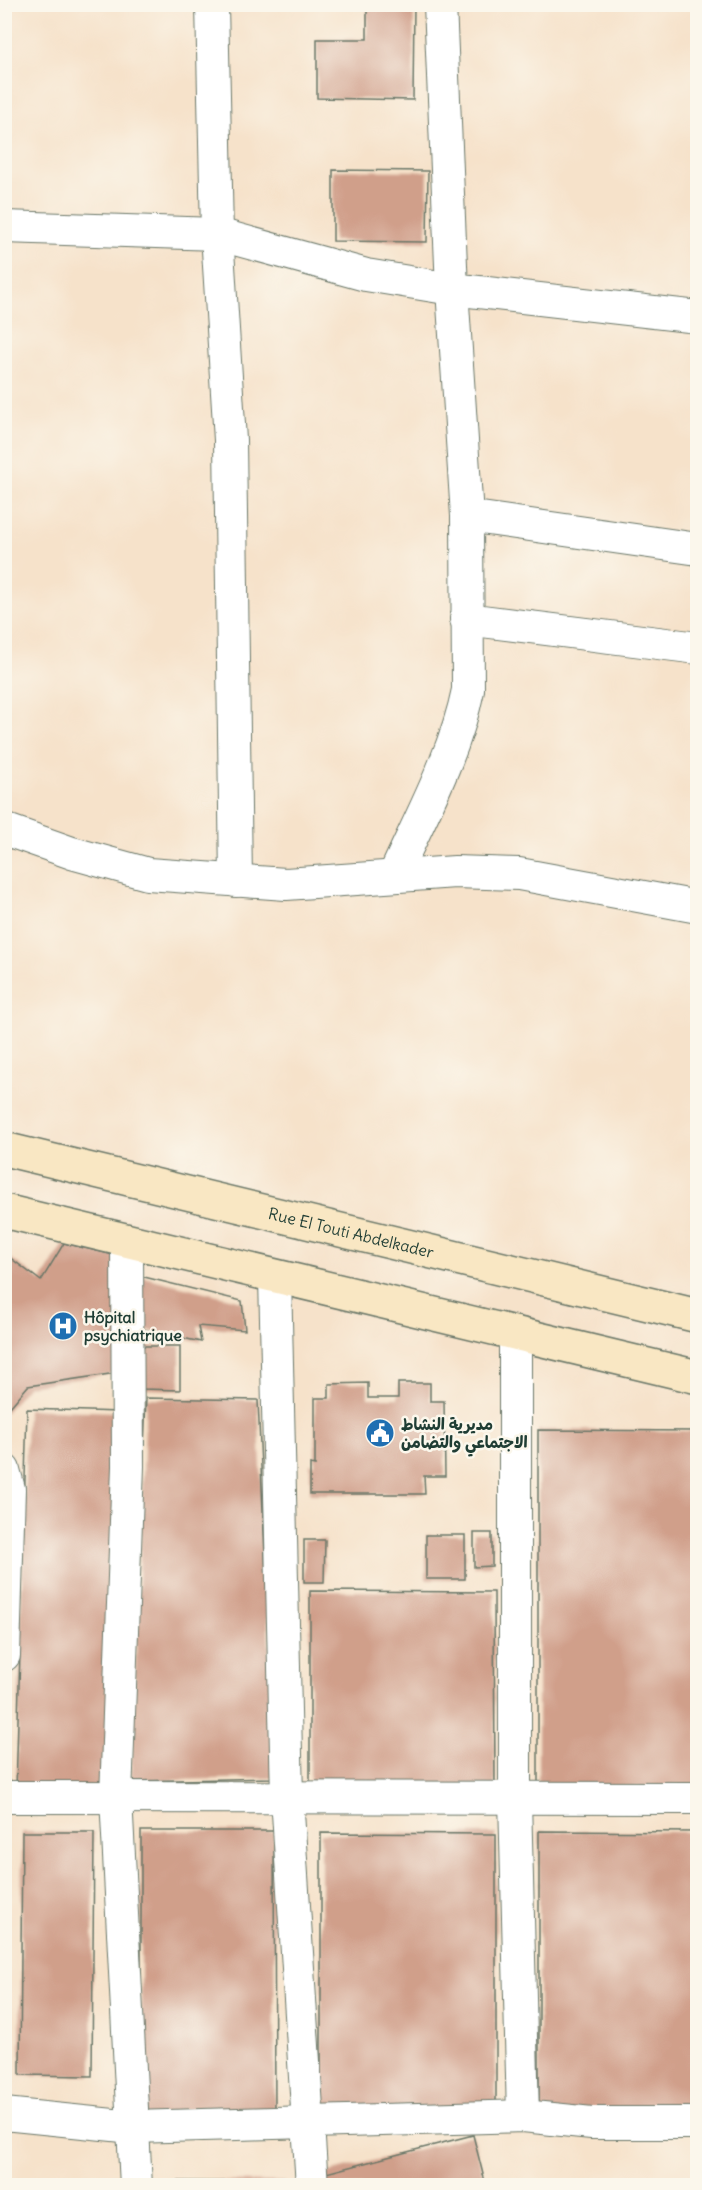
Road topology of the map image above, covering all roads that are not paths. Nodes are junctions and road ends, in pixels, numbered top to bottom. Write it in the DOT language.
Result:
graph roads {
  1 [pos="212,4"];
  2 [pos="440,4"];
  3 [pos="4,227"];
  4 [pos="217,234"];
  5 [pos="452,289"];
  6 [pos="698,317"];
  7 [pos="467,516"];
  8 [pos="698,549"];
  9 [pos="466,619"];
  10 [pos="698,648"];
  11 [pos="4,829"];
  12 [pos="394,876"];
  13 [pos="236,881"];
  14 [pos="698,907"];
  15 [pos="4,1149"];
  16 [pos="4,1211"];
  17 [pos="127,1242"];
  18 [pos="275,1277"];
  19 [pos="698,1316"];
  20 [pos="515,1333"];
  21 [pos="698,1377"];
  22 [pos="4,1470"];
  23 [pos="4,1655"];
  24 [pos="4,1797"];
  25 [pos="116,1797"];
  26 [pos="287,1797"];
  27 [pos="698,1798"];
  28 [pos="515,1799"];
  29 [pos="4,2114"];
  30 [pos="523,2116"];
  31 [pos="698,2123"];
  32 [pos="308,2124"];
  33 [pos="133,2127"];
  34 [pos="136,2186"];
  35 [pos="312,2186"];
  1 -- 4 [label="street"];
  2 -- 5 [label="street"];
  3 -- 4 [label="street"];
  4 -- 5 [label="street"];
  4 -- 13 [label="street"];
  5 -- 6 [label="street"];
  5 -- 7 [label="street"];
  7 -- 8 [label="street"];
  7 -- 9 [label="street"];
  9 -- 10 [label="street"];
  9 -- 12 [label="street"];
  11 -- 13 [label="street"];
  12 -- 13 [label="street"];
  12 -- 14 [label="street"];
  15 -- 19 [label="street, Rue El Touti Abdelkader"];
  16 -- 17 [label="street"];
  17 -- 18 [label="street"];
  17 -- 25 [label="street"];
  18 -- 20 [label="street"];
  18 -- 26 [label="street"];
  20 -- 21 [label="street"];
  20 -- 28 [label="street"];
  22 -- 23 [label="street"];
  24 -- 25 [label="street"];
  25 -- 26 [label="street"];
  25 -- 33 [label="street"];
  26 -- 28 [label="street"];
  26 -- 32 [label="street"];
  27 -- 28 [label="street"];
  28 -- 30 [label="street"];
  29 -- 33 [label="street"];
  30 -- 31 [label="street"];
  30 -- 32 [label="street"];
  32 -- 33 [label="street"];
  32 -- 35 [label="street"];
  33 -- 34 [label="street"];
}
